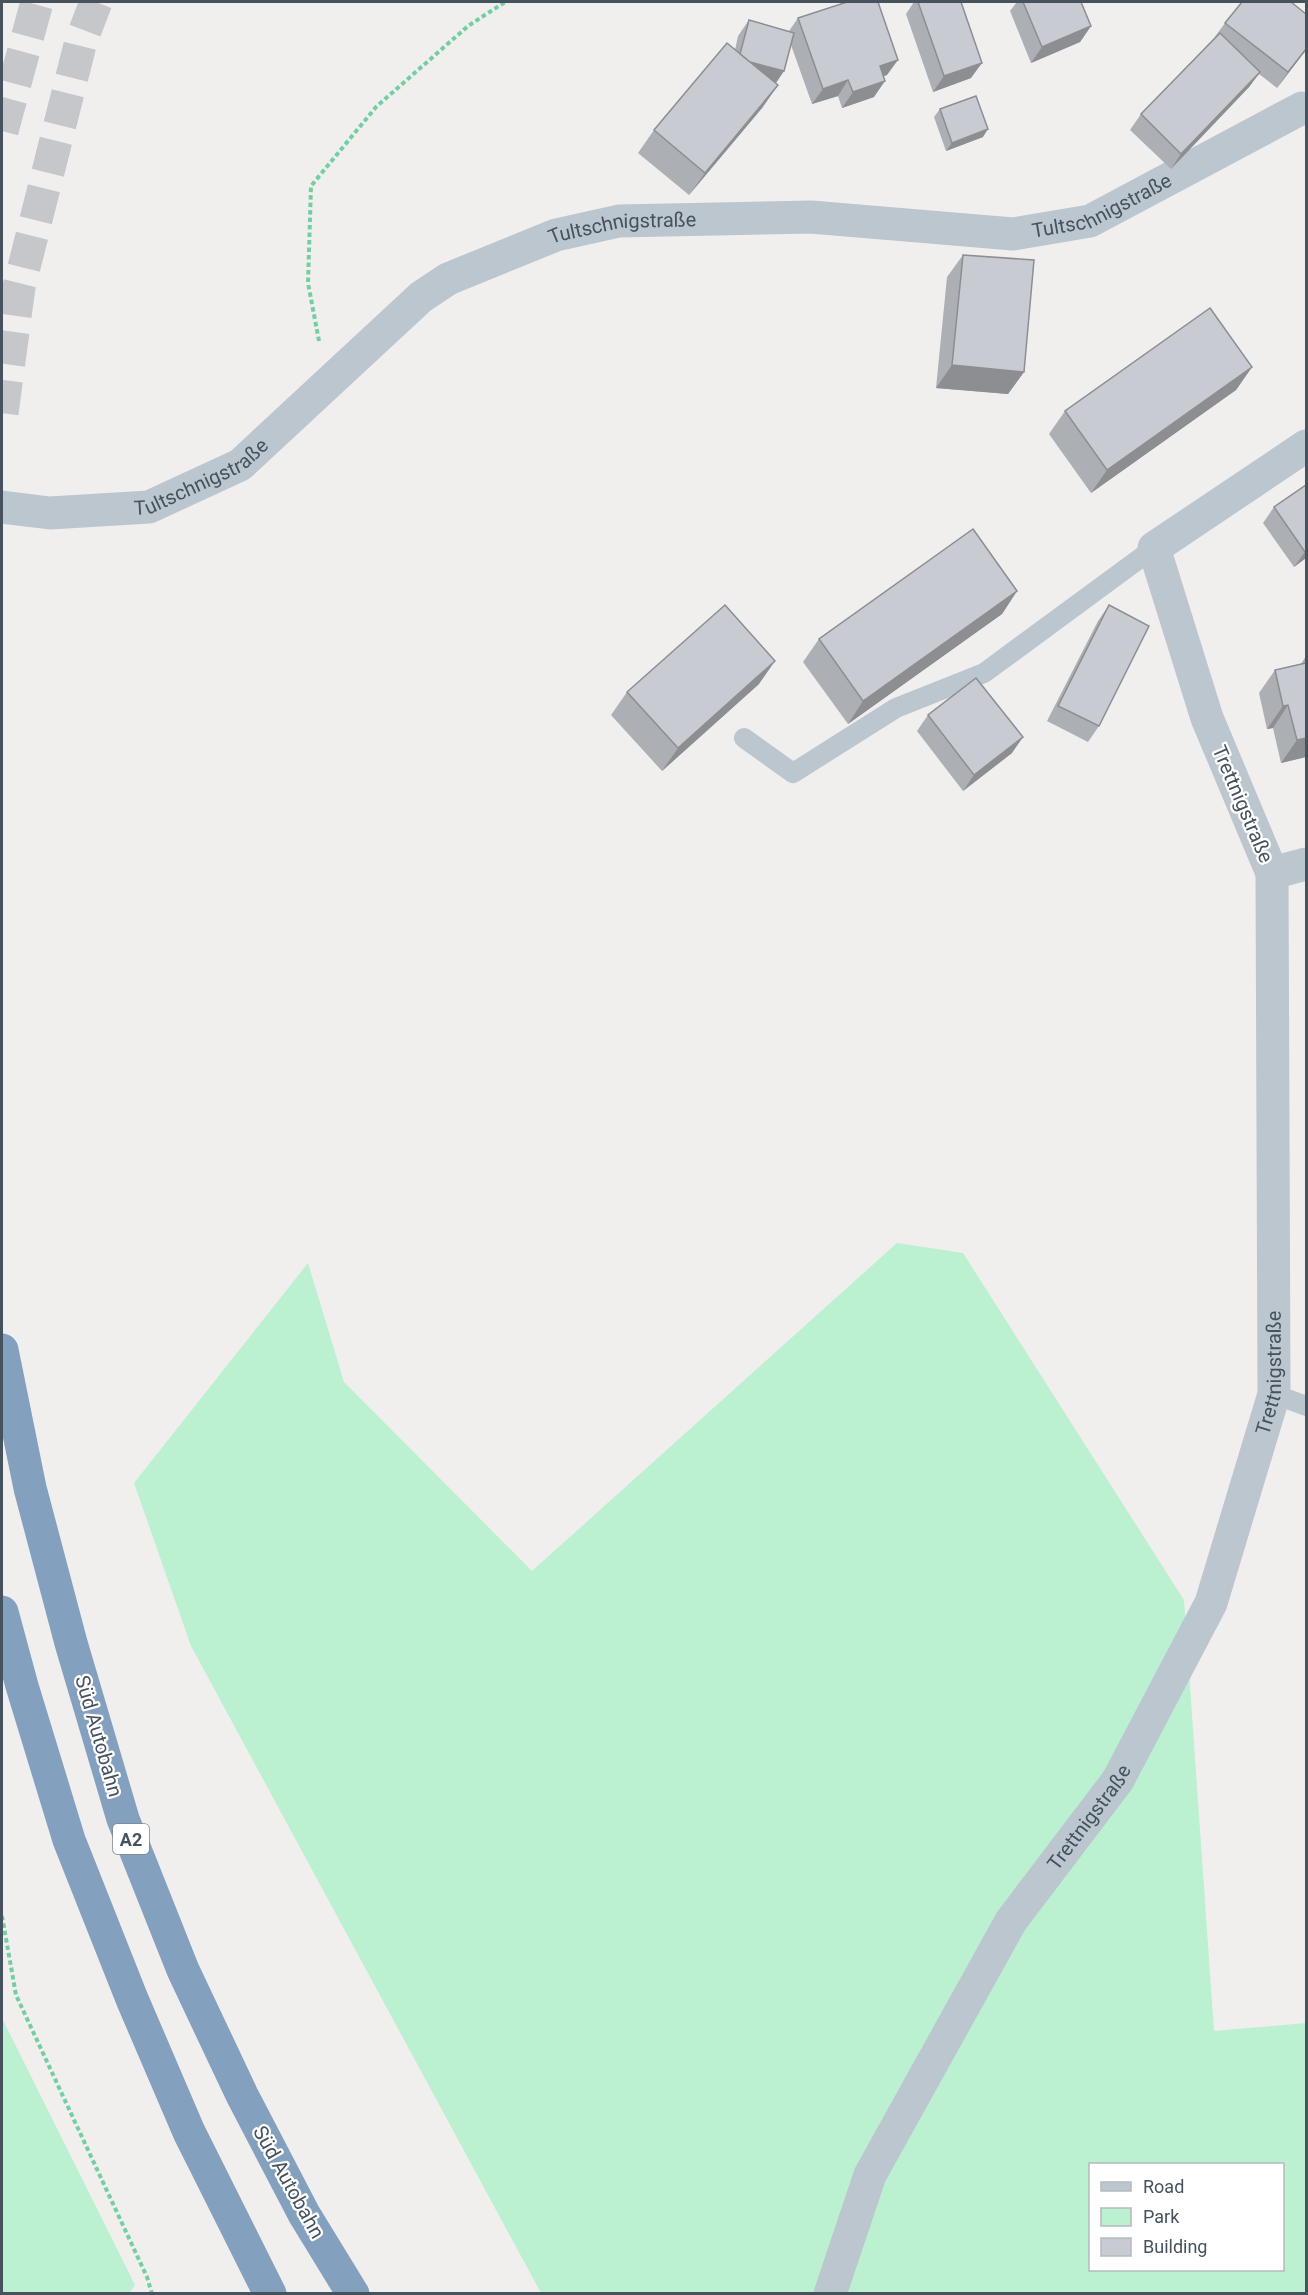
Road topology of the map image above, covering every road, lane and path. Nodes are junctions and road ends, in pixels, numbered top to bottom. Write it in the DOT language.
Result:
graph roads {
  1 [pos="505,2"];
  2 [pos="1305,108"];
  3 [pos="328,382"];
  4 [pos="1306,446"];
  5 [pos="2,507"];
  6 [pos="1154,548"];
  7 [pos="744,738"];
  8 [pos="1306,864"];
  9 [pos="1272,873"];
  10 [pos="2,1350"];
  11 [pos="1274,1394"];
  12 [pos="1306,1406"];
  13 [pos="2,1612"];
  14 [pos="2,1916"];
  15 [pos="152,2294"];
  16 [pos="270,2294"];
  17 [pos="353,2294"];
  18 [pos="830,2294"];
  1 -- 3 [label="path"];
  2 -- 3 [label="street, Tultschnigstraße"];
  3 -- 5 [label="street, Tultschnigstraße"];
  4 -- 6 [label="street"];
  6 -- 7 [label="lane"];
  6 -- 9 [label="street, Trettnigstraße"];
  8 -- 9 [label="street"];
  9 -- 11 [label="street, Trettnigstraße"];
  10 -- 17 [label="highway, Süd Autobahn / A2"];
  11 -- 12 [label="lane"];
  11 -- 18 [label="street, Trettnigstraße"];
  13 -- 16 [label="highway"];
  14 -- 15 [label="path"];
}
